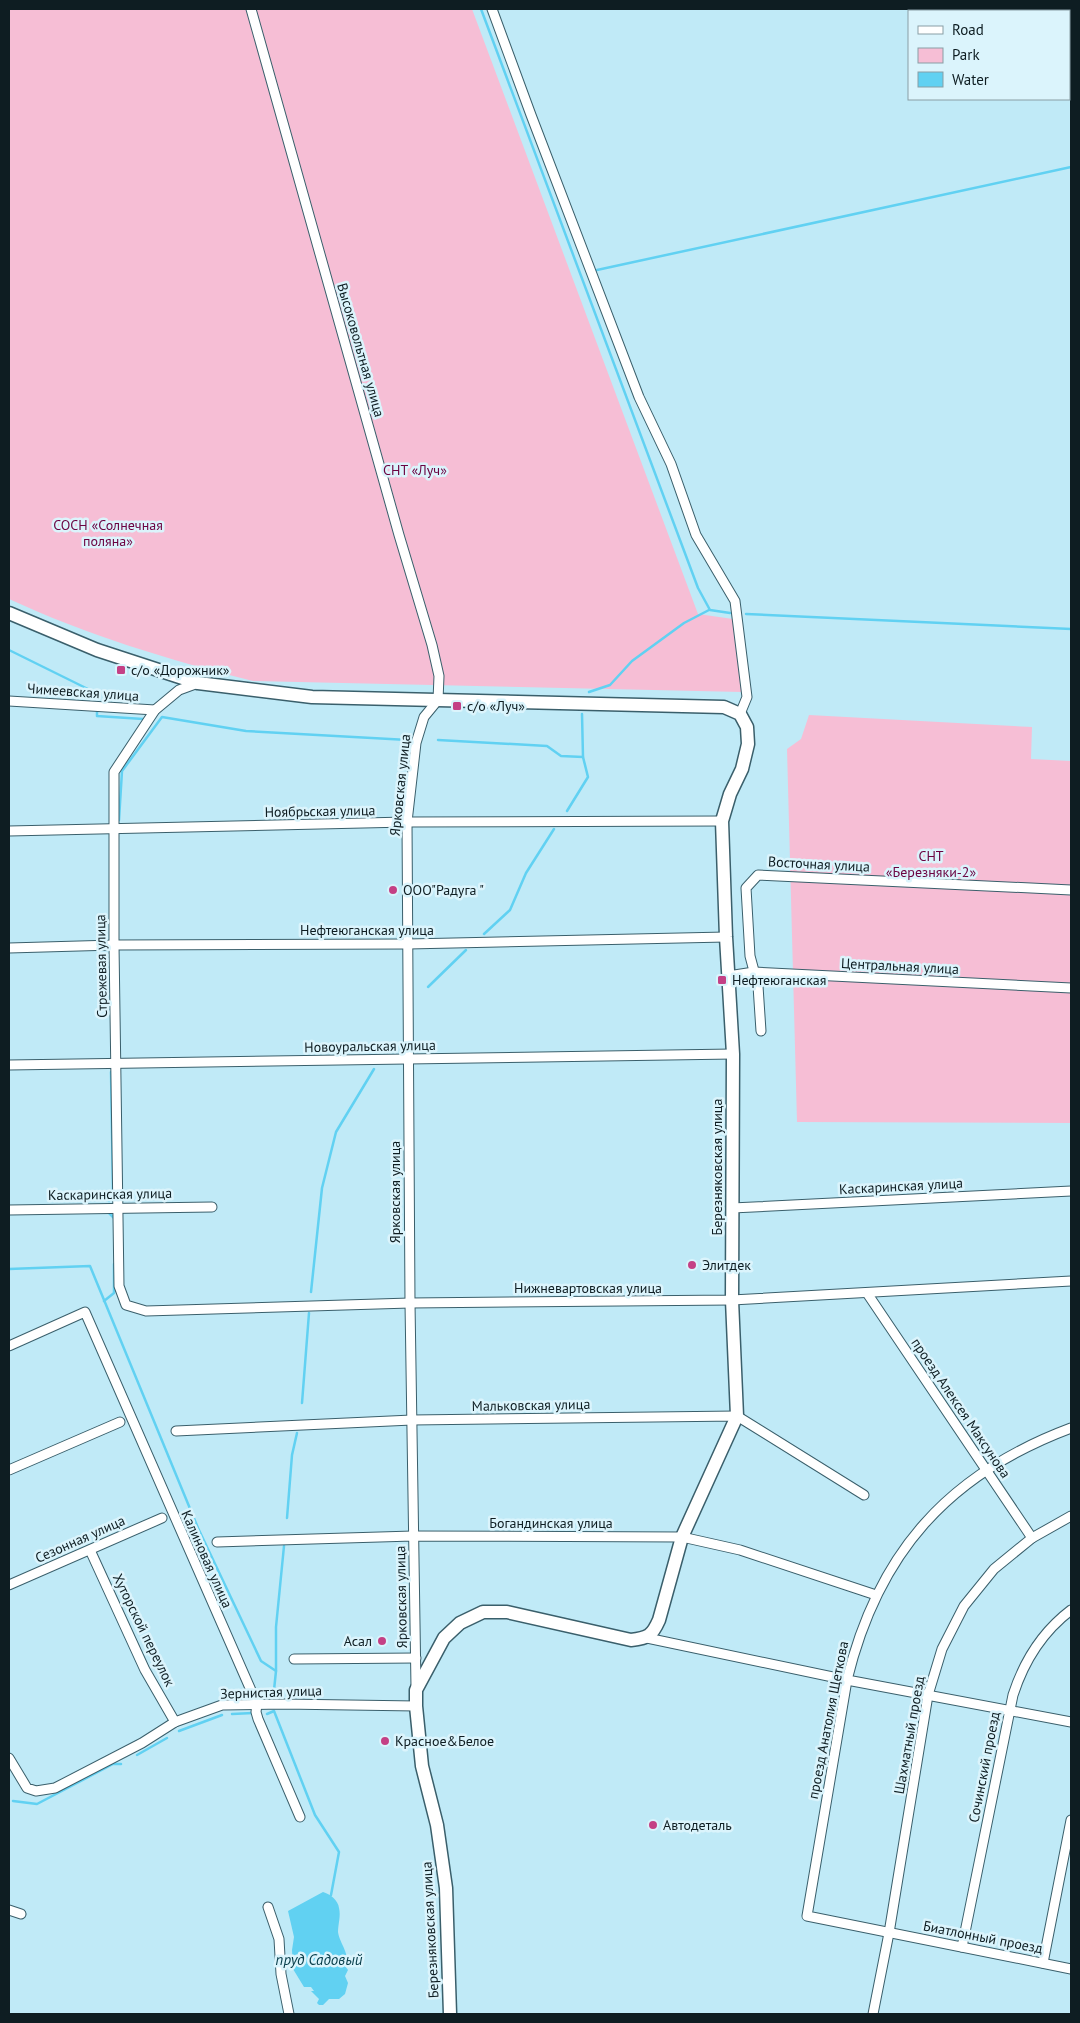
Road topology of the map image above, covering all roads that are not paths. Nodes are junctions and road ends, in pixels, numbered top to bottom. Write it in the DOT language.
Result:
graph roads {
  1 [pos="251,9"];
  2 [pos="492,9"];
  3 [pos="9,613"];
  4 [pos="198,683"];
  5 [pos="438,700"];
  6 [pos="9,701"];
  7 [pos="155,710"];
  8 [pos="740,714"];
  9 [pos="722,821"];
  10 [pos="407,822"];
  11 [pos="113,829"];
  12 [pos="9,831"];
  13 [pos="1071,890"];
  14 [pos="726,937"];
  15 [pos="408,944"];
  16 [pos="114,945"];
  17 [pos="9,948"];
  18 [pos="754,972"];
  19 [pos="728,976"];
  20 [pos="1071,988"];
  21 [pos="761,1031"];
  22 [pos="733,1054"];
  23 [pos="408,1059"];
  24 [pos="116,1063"];
  25 [pos="9,1066"];
  26 [pos="1071,1191"];
  27 [pos="212,1207"];
  28 [pos="118,1208"];
  29 [pos="732,1208"];
  30 [pos="9,1210"];
  31 [pos="1071,1281"];
  32 [pos="119,1286"];
  33 [pos="867,1293"];
  34 [pos="732,1300"];
  35 [pos="410,1303"];
  36 [pos="9,1346"];
  37 [pos="737,1416"];
  38 [pos="412,1420"];
  39 [pos="120,1422"];
  40 [pos="1071,1428"];
  41 [pos="176,1431"];
  42 [pos="9,1470"];
  43 [pos="986,1470"];
  44 [pos="864,1495"];
  45 [pos="1071,1516"];
  46 [pos="162,1518"];
  47 [pos="413,1536"];
  48 [pos="682,1538"];
  49 [pos="1032,1538"];
  50 [pos="218,1542"];
  51 [pos="90,1550"];
  52 [pos="9,1585"];
  53 [pos="876,1595"];
  54 [pos="1071,1610"];
  55 [pos="647,1638"];
  56 [pos="416,1658"];
  57 [pos="294,1659"];
  58 [pos="848,1680"];
  59 [pos="416,1690"];
  60 [pos="928,1695"];
  61 [pos="256,1704"];
  62 [pos="416,1706"];
  63 [pos="1009,1711"];
  64 [pos="175,1722"];
  65 [pos="1071,1722"];
  66 [pos="9,1758"];
  67 [pos="300,1817"];
  68 [pos="1071,1820"];
  69 [pos="268,1907"];
  70 [pos="9,1910"];
  71 [pos="21,1914"];
  72 [pos="889,1933"];
  73 [pos="962,1947"];
  74 [pos="1044,1963"];
  75 [pos="1071,1969"];
  76 [pos="289,2014"];
  77 [pos="450,2014"];
  78 [pos="873,2014"];
  1 -- 5 [label="street, Высоковольтная улица"];
  2 -- 8 [label="street"];
  3 -- 4 [label="street"];
  4 -- 5 [label="street"];
  4 -- 7 [label="street, Стрежевая улица"];
  5 -- 8 [label="street"];
  5 -- 10 [label="street, Ярковская улица"];
  6 -- 7 [label="street, Чимеевская улица"];
  7 -- 11 [label="street, Стрежевая улица"];
  8 -- 9 [label="street, Березняковская улица"];
  9 -- 10 [label="street, Ноябрьская улица"];
  9 -- 14 [label="street, Березняковская улица"];
  10 -- 11 [label="street, Ноябрьская улица"];
  10 -- 15 [label="street, Ярковская улица"];
  11 -- 12 [label="street, Ноябрьская улица"];
  11 -- 16 [label="street, Стрежевая улица"];
  13 -- 18 [label="street, Восточная улица"];
  14 -- 15 [label="street, Нефтеюганская улица"];
  14 -- 19 [label="street, Березняковская улица"];
  15 -- 16 [label="street, Нефтеюганская улица"];
  15 -- 23 [label="street, Ярковская улица"];
  16 -- 17 [label="street, Нефтеюганская улица"];
  16 -- 24 [label="street, Стрежевая улица"];
  18 -- 19 [label="street, Центральная улица"];
  18 -- 20 [label="street, Центральная улица"];
  18 -- 21 [label="street, Восточная улица"];
  19 -- 22 [label="street, Березняковская улица"];
  22 -- 23 [label="street, Новоуральская улица"];
  22 -- 29 [label="street, Березняковская улица"];
  23 -- 24 [label="street, Новоуральская улица"];
  23 -- 35 [label="street, Ярковская улица"];
  24 -- 25 [label="street, Новоуральская улица"];
  24 -- 28 [label="street, Стрежевая улица"];
  26 -- 29 [label="street, Каскаринская улица"];
  27 -- 28 [label="street, Каскаринская улица"];
  28 -- 30 [label="street, Каскаринская улица"];
  28 -- 32 [label="street, Стрежевая улица"];
  29 -- 34 [label="street, Березняковская улица"];
  31 -- 33 [label="street, Нижневартовская улица"];
  32 -- 35 [label="street, Нижневартовская улица"];
  33 -- 34 [label="street, Нижневартовская улица"];
  33 -- 43 [label="street, проезд Алексея Максунова"];
  34 -- 35 [label="street, Нижневартовская улица"];
  34 -- 37 [label="street, Березняковская улица"];
  35 -- 38 [label="street, Ярковская улица"];
  36 -- 61 [label="street, Калиновая улица"];
  37 -- 38 [label="street, Мальковская улица"];
  37 -- 44 [label="street"];
  37 -- 48 [label="street, Березняковская улица"];
  38 -- 41 [label="street, Мальковская улица"];
  38 -- 47 [label="street, Ярковская улица"];
  39 -- 42 [label="street"];
  40 -- 43 [label="street, проезд Анатолия Щеткова"];
  43 -- 49 [label="street, проезд Алексея Максунова"];
  43 -- 53 [label="street, проезд Анатолия Щеткова"];
  45 -- 49 [label="street, Шахматный проезд"];
  46 -- 51 [label="street, Сезонная улица"];
  47 -- 48 [label="street, Богандинская улица"];
  47 -- 50 [label="street, Богандинская улица"];
  47 -- 56 [label="street, Ярковская улица"];
  48 -- 53 [label="street, Богандинская улица"];
  48 -- 55 [label="street, Березняковская улица"];
  49 -- 60 [label="street, Шахматный проезд"];
  51 -- 52 [label="street, Сезонная улица"];
  51 -- 64 [label="street, Хуторской переулок"];
  53 -- 58 [label="street, проезд Анатолия Щеткова"];
  54 -- 63 [label="street, Сочинский проезд"];
  55 -- 58 [label="street"];
  55 -- 59 [label="street, Березняковская улица"];
  56 -- 57 [label="street"];
  56 -- 59 [label="street, Ярковская улица"];
  58 -- 60 [label="street"];
  58 -- 72 [label="street, проезд Анатолия Щеткова"];
  59 -- 62 [label="street, Березняковская улица"];
  60 -- 63 [label="street"];
  60 -- 72 [label="street, Шахматный проезд"];
  61 -- 62 [label="street, Зернистая улица"];
  61 -- 64 [label="street, Зернистая улица"];
  61 -- 67 [label="street, Калиновая улица"];
  62 -- 77 [label="street, Березняковская улица"];
  63 -- 65 [label="street"];
  63 -- 73 [label="street, Сочинский проезд"];
  64 -- 66 [label="street, Зернистая улица"];
  68 -- 74 [label="street"];
  69 -- 76 [label="street"];
  70 -- 71 [label="street"];
  72 -- 73 [label="street, Биатлонный проезд"];
  72 -- 78 [label="street, Шахматный проезд"];
  73 -- 74 [label="street, Биатлонный проезд"];
  74 -- 75 [label="street, Биатлонный проезд"];
}
